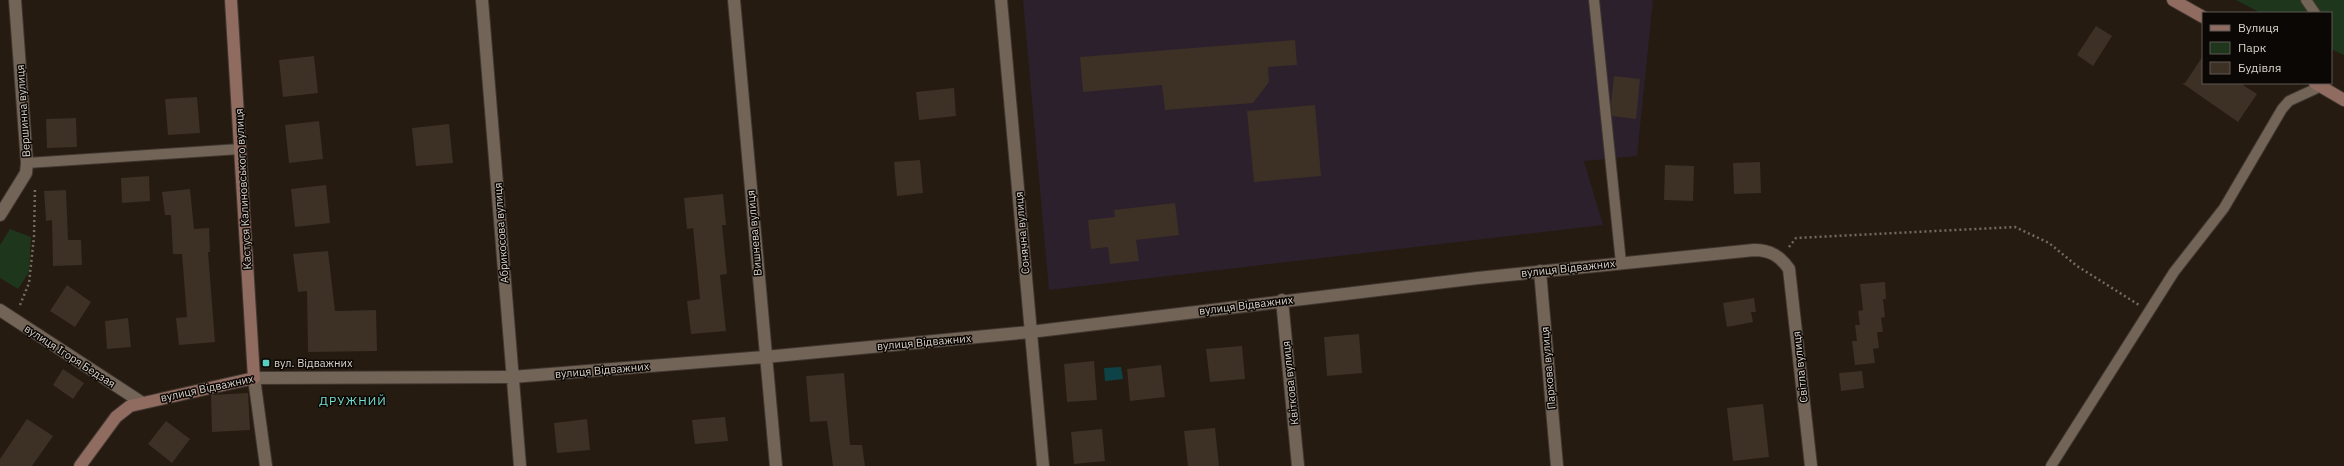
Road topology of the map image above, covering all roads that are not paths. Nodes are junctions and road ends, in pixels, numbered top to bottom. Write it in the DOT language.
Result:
graph roads {
  1 [pos="15,0"];
  2 [pos="231,0"];
  3 [pos="482,0"];
  4 [pos="734,0"];
  5 [pos="1001,0"];
  6 [pos="1594,0"];
  7 [pos="2173,0"];
  8 [pos="2306,0"];
  9 [pos="2314,12"];
  10 [pos="2202,16"];
  11 [pos="2319,84"];
  12 [pos="2344,100"];
  13 [pos="240,149"];
  14 [pos="27,163"];
  15 [pos="0,215"];
  16 [pos="1621,263"];
  17 [pos="1789,269"];
  18 [pos="1540,271"];
  19 [pos="1282,300"];
  20 [pos="0,310"];
  21 [pos="1030,332"];
  22 [pos="765,356"];
  23 [pos="512,377"];
  24 [pos="254,378"];
  25 [pos="141,402"];
  26 [pos="80,466"];
  27 [pos="266,466"];
  28 [pos="520,466"];
  29 [pos="776,466"];
  30 [pos="1043,466"];
  31 [pos="1298,466"];
  32 [pos="1557,466"];
  33 [pos="1811,466"];
  34 [pos="2051,466"];
  1 -- 14 [label="street, Вершинна вулиця"];
  2 -- 13 [label="street, Кастуся Калиновського вулиця"];
  3 -- 23 [label="street, Абрикосова вулиця"];
  4 -- 22 [label="street, Вишнева вулиця"];
  5 -- 21 [label="street, Сонячна вулиця"];
  6 -- 16 [label="lane"];
  7 -- 10 [label="street"];
  8 -- 9 [label="lane"];
  11 -- 12 [label="street"];
  11 -- 34 [label="lane"];
  13 -- 14 [label="lane"];
  13 -- 24 [label="street, Кастуся Калиновського вулиця"];
  14 -- 15 [label="street, Вершинна вулиця"];
  16 -- 17 [label="street, вулиця Відважних"];
  16 -- 18 [label="street, вулиця Відважних"];
  17 -- 33 [label="street, Світла вулиця"];
  18 -- 19 [label="street, вулиця Відважних"];
  18 -- 32 [label="street, Паркова вулиця"];
  19 -- 21 [label="street, вулиця Відважних"];
  19 -- 31 [label="street, Квіткова вулиця"];
  20 -- 25 [label="street, вулиця Ігоря Бедзая"];
  21 -- 22 [label="street, вулиця Відважних"];
  21 -- 30 [label="street, Сонячна вулиця"];
  22 -- 23 [label="street, вулиця Відважних"];
  22 -- 29 [label="street, Вишнева вулиця"];
  23 -- 24 [label="street, вулиця Відважних"];
  23 -- 28 [label="street, Абрикосова вулиця"];
  24 -- 25 [label="street, вулиця Відважних"];
  24 -- 27 [label="street"];
  25 -- 26 [label="street, вулиця Відважних"];
}
